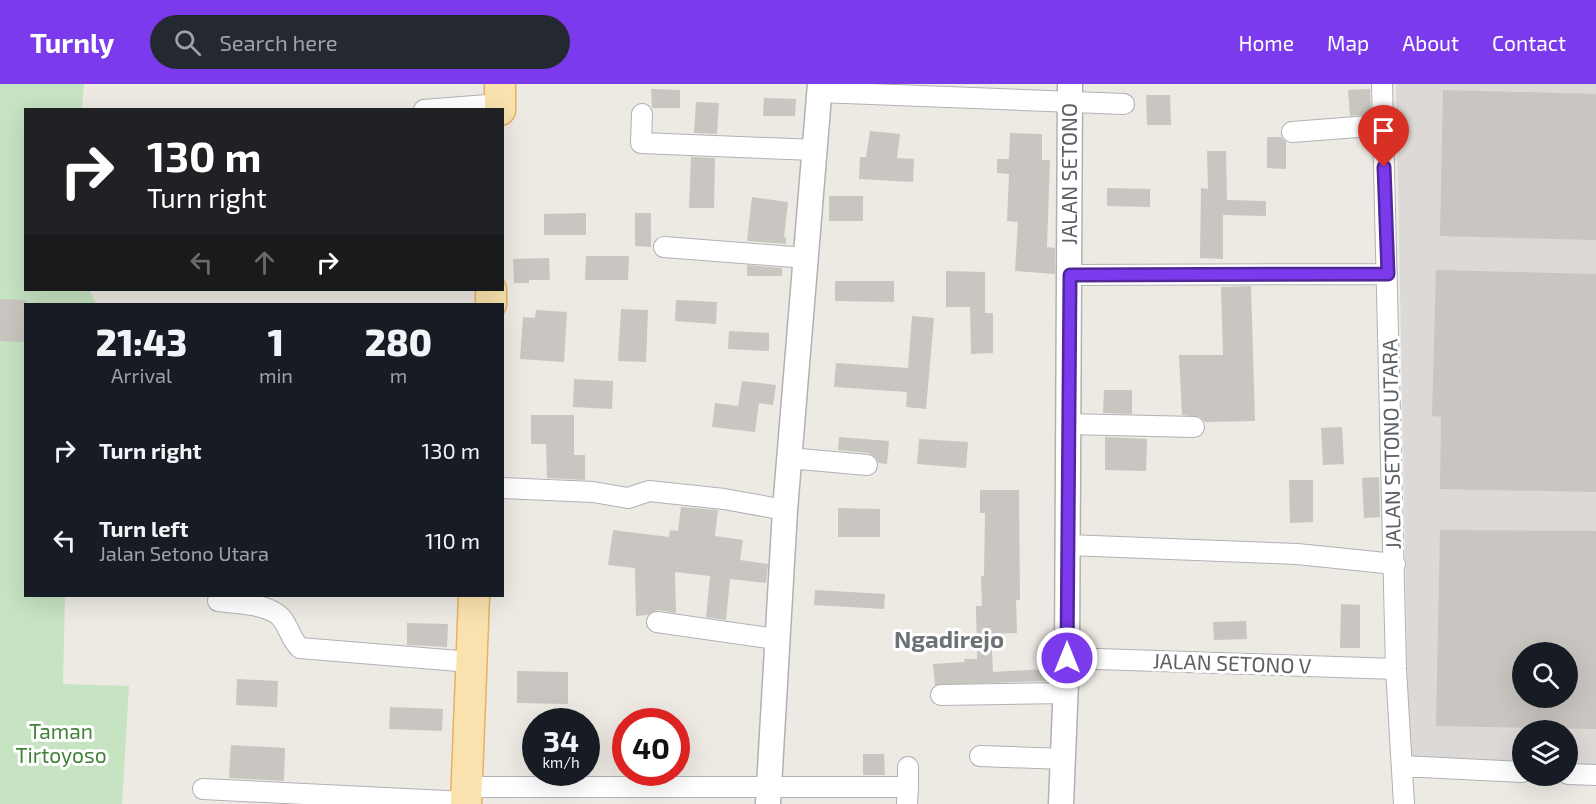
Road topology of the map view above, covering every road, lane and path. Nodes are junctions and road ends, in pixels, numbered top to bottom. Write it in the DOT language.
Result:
graph roads {
  1 [pos="1382,84"];
  2 [pos="819,88"];
  3 [pos="942,91"];
  4 [pos="1070,92"];
  5 [pos="500,99"];
  6 [pos="1124,104"];
  7 [pos="438,108"];
  8 [pos="642,114"];
  9 [pos="1383,125"];
  10 [pos="1292,132"];
  11 [pos="814,150"];
  12 [pos="664,247"];
  13 [pos="806,258"];
  14 [pos="1388,274"];
  15 [pos="1070,275"];
  16 [pos="1068,424"];
  17 [pos="1194,427"];
  18 [pos="789,458"];
  19 [pos="867,465"];
  20 [pos="504,488"];
  21 [pos="784,510"];
  22 [pos="1068,545"];
  23 [pos="1395,564"];
  24 [pos="474,597"];
  25 [pos="218,601"];
  26 [pos="657,622"];
  27 [pos="776,639"];
  28 [pos="1067,658"];
  29 [pos="471,662"];
  30 [pos="1396,669"];
  31 [pos="1066,693"];
  32 [pos="941,695"];
  33 [pos="980,756"];
  34 [pos="1063,759"];
  35 [pos="1402,766"];
  36 [pos="908,767"];
  37 [pos="1512,772"];
  38 [pos="1578,774"];
  39 [pos="1596,775"];
  40 [pos="203,789"];
  41 [pos="768,796"];
  42 [pos="907,796"];
  43 [pos="466,797"];
  44 [pos="1061,804"];
  45 [pos="1404,804"];
  1 -- 9 [label="street, JALAN SETONO UTARA"];
  2 -- 3 [label="street"];
  2 -- 11 [label="street"];
  3 -- 4 [label="street"];
  4 -- 6 [label="street"];
  4 -- 15 [label="street, JALAN SETONO"];
  5 -- 7 [label="street"];
  8 -- 11 [label="street"];
  9 -- 10 [label="street"];
  9 -- 14 [label="street, JALAN SETONO UTARA"];
  11 -- 13 [label="street"];
  12 -- 13 [label="street"];
  13 -- 18 [label="street"];
  14 -- 15 [label="street"];
  14 -- 23 [label="street, JALAN SETONO UTARA"];
  15 -- 16 [label="street, JALAN SETONO"];
  16 -- 17 [label="street"];
  16 -- 22 [label="street, JALAN SETONO"];
  18 -- 19 [label="street"];
  18 -- 21 [label="street"];
  20 -- 21 [label="street"];
  21 -- 27 [label="street"];
  22 -- 23 [label="street"];
  22 -- 28 [label="street, JALAN SETONO"];
  23 -- 30 [label="street, JALAN SETONO UTARA"];
  24 -- 29 [label="main road"];
  25 -- 29 [label="street"];
  26 -- 27 [label="street"];
  27 -- 41 [label="street"];
  28 -- 30 [label="street, JALAN SETONO V"];
  28 -- 31 [label="street, JALAN SETONO"];
  29 -- 43 [label="main road"];
  30 -- 35 [label="street, JALAN SETONO UTARA"];
  31 -- 32 [label="street"];
  31 -- 34 [label="street, JALAN SETONO"];
  33 -- 34 [label="street"];
  34 -- 44 [label="street, JALAN SETONO"];
  35 -- 37 [label="street"];
  35 -- 45 [label="street, JALAN SETONO UTARA"];
  36 -- 42 [label="street"];
  38 -- 39 [label="street"];
  40 -- 43 [label="street"];
  41 -- 42 [label="street"];
  41 -- 43 [label="street"];
}
